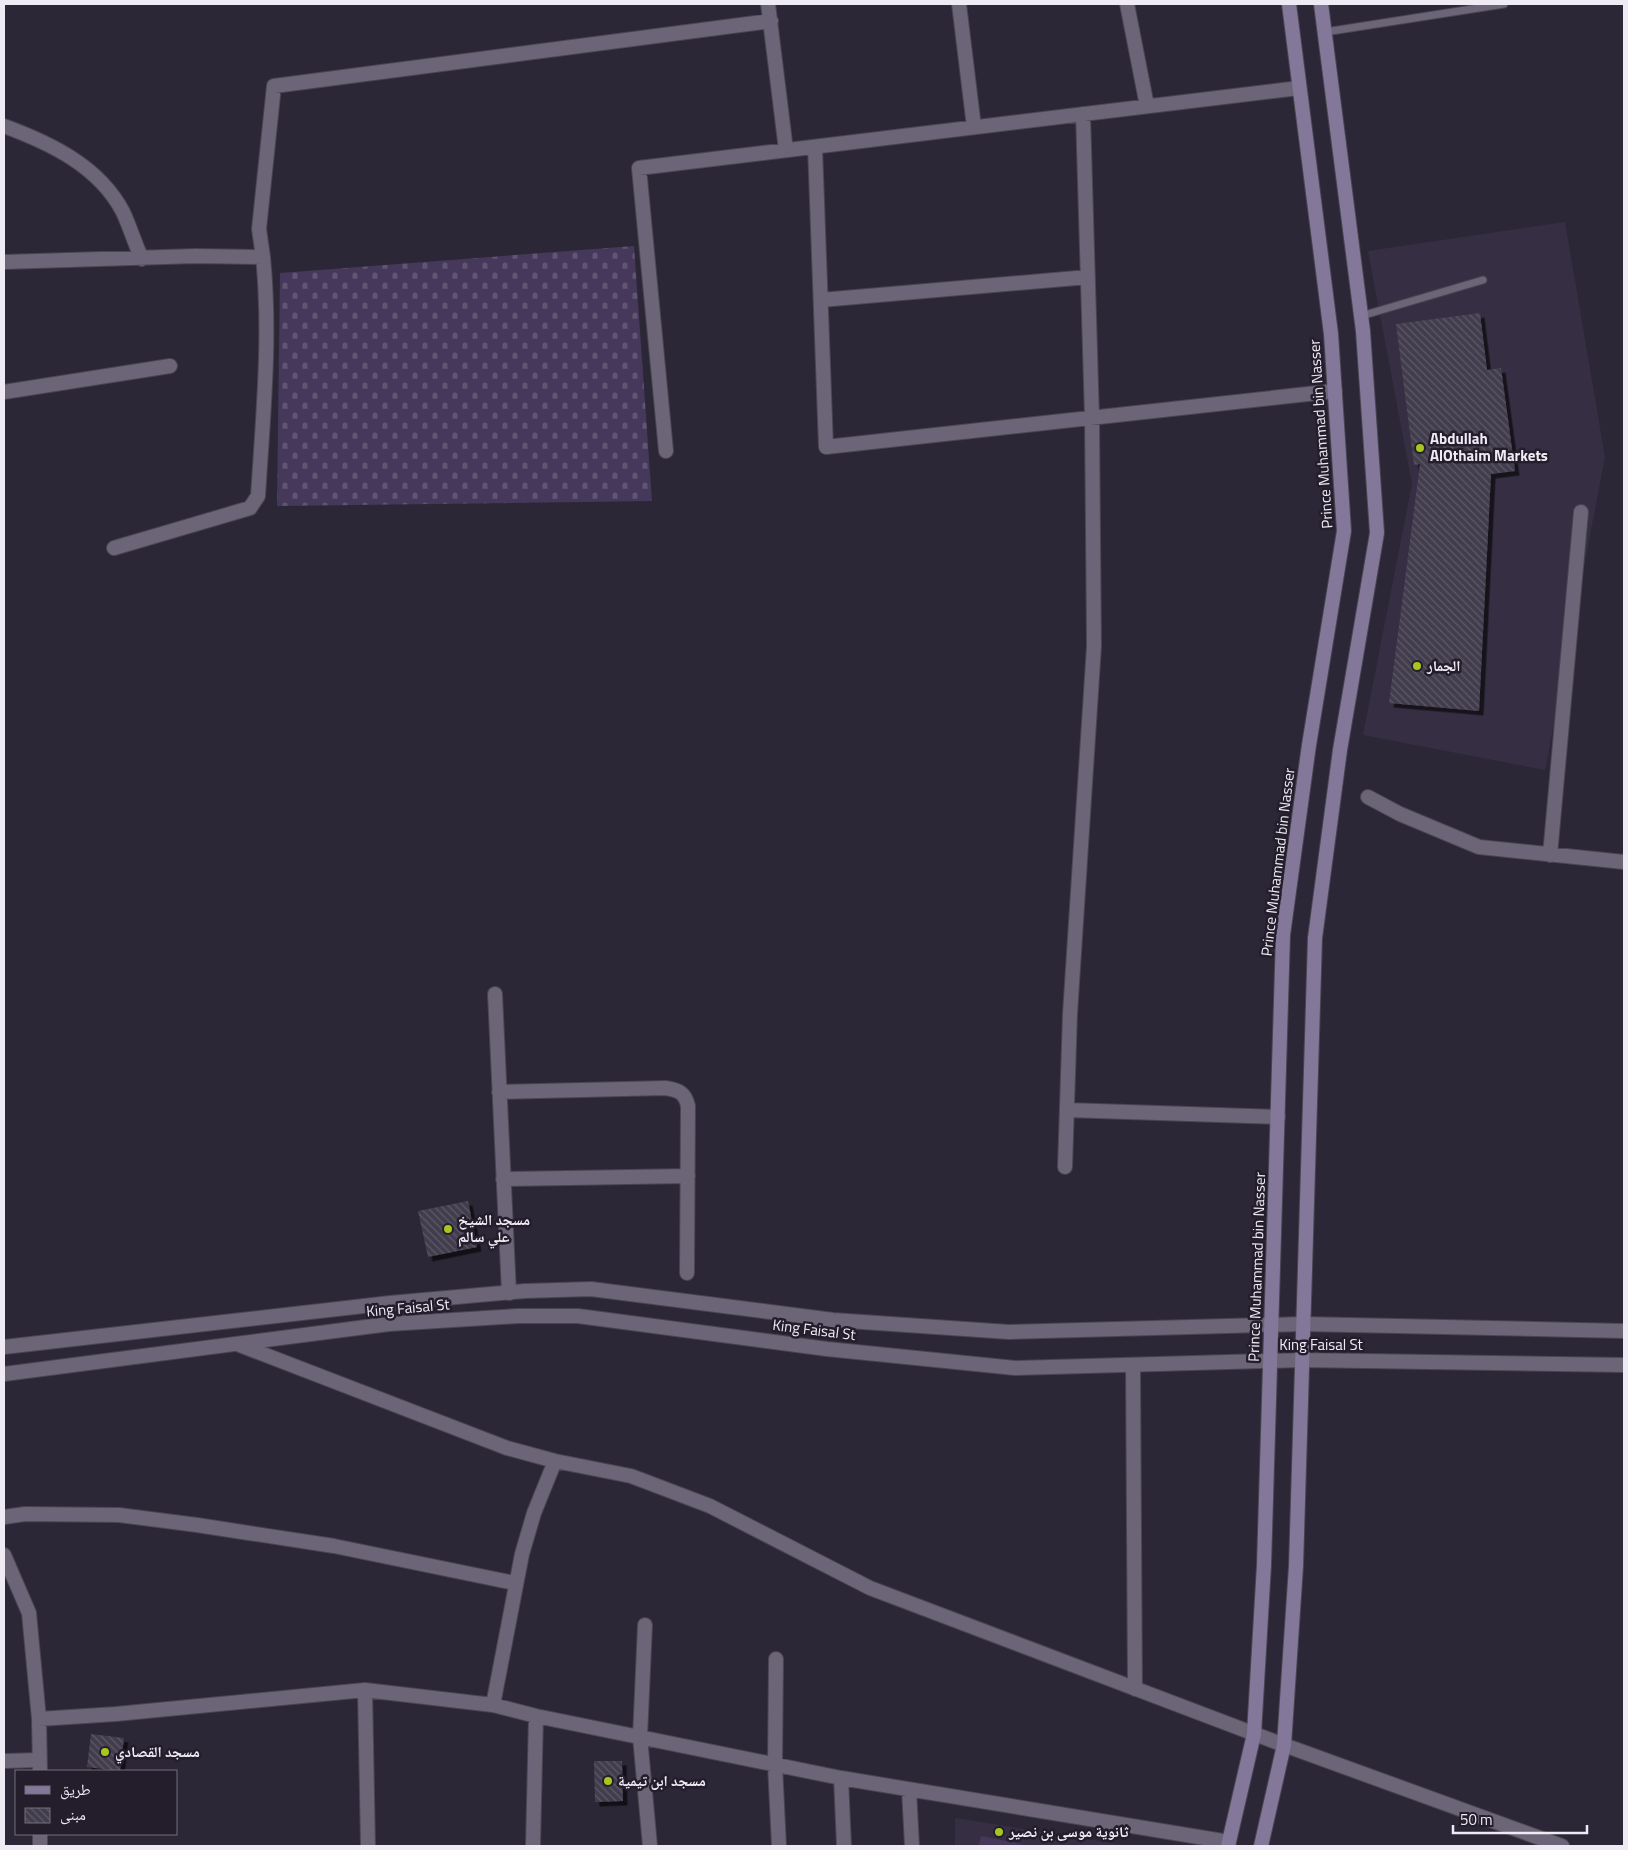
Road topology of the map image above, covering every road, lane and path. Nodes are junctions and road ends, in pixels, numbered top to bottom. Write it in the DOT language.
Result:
graph roads {
  1 [pos="768,4"];
  2 [pos="959,4"];
  3 [pos="1127,4"];
  4 [pos="1289,4"];
  5 [pos="1321,4"];
  6 [pos="1504,4"];
  7 [pos="771,21"];
  8 [pos="1325,32"];
  9 [pos="1300,88"];
  10 [pos="1147,106"];
  11 [pos="1083,114"];
  12 [pos="4,126"];
  13 [pos="974,128"];
  14 [pos="815,147"];
  15 [pos="786,150"];
  16 [pos="263,257"];
  17 [pos="142,259"];
  18 [pos="4,262"];
  19 [pos="1088,277"];
  20 [pos="1483,280"];
  21 [pos="820,300"];
  22 [pos="1361,316"];
  23 [pos="170,366"];
  24 [pos="1335,391"];
  25 [pos="4,392"];
  26 [pos="1092,418"];
  27 [pos="666,450"];
  28 [pos="1581,512"];
  29 [pos="114,548"];
  30 [pos="1368,797"];
  31 [pos="1550,855"];
  32 [pos="1624,862"];
  33 [pos="494,994"];
  34 [pos="500,1092"];
  35 [pos="1067,1110"];
  36 [pos="1278,1117"];
  37 [pos="1064,1167"];
  38 [pos="688,1176"];
  39 [pos="503,1179"];
  40 [pos="687,1273"];
  41 [pos="509,1293"];
  42 [pos="1303,1324"];
  43 [pos="1271,1325"];
  44 [pos="1624,1331"];
  45 [pos="237,1344"];
  46 [pos="4,1347"];
  47 [pos="1302,1360"];
  48 [pos="1270,1361"];
  49 [pos="1133,1365"];
  50 [pos="1624,1365"];
  51 [pos="4,1374"];
  52 [pos="555,1461"];
  53 [pos="4,1517"];
  54 [pos="4,1555"];
  55 [pos="514,1583"];
  56 [pos="645,1625"];
  57 [pos="776,1659"];
  58 [pos="1135,1689"];
  59 [pos="365,1690"];
  60 [pos="493,1705"];
  61 [pos="536,1716"];
  62 [pos="39,1719"];
  63 [pos="1254,1734"];
  64 [pos="640,1737"];
  65 [pos="1284,1745"];
  66 [pos="4,1762"];
  67 [pos="775,1765"];
  68 [pos="40,1766"];
  69 [pos="841,1778"];
  70 [pos="910,1790"];
  71 [pos="1229,1844"];
  72 [pos="368,1846"];
  73 [pos="533,1846"];
  74 [pos="650,1846"];
  75 [pos="779,1846"];
  76 [pos="844,1846"];
  77 [pos="912,1846"];
  78 [pos="1261,1846"];
  79 [pos="1562,1846"];
  1 -- 7 [label="street"];
  2 -- 13 [label="street"];
  3 -- 10 [label="street"];
  4 -- 9 [label="main road, Prince Muhammad bin Nasser"];
  5 -- 8 [label="main road"];
  6 -- 8 [label="lane"];
  7 -- 15 [label="street"];
  7 -- 16 [label="street"];
  8 -- 22 [label="main road"];
  9 -- 10 [label="street"];
  9 -- 24 [label="main road, Prince Muhammad bin Nasser"];
  10 -- 11 [label="street"];
  11 -- 13 [label="street"];
  11 -- 19 [label="street"];
  12 -- 17 [label="street"];
  13 -- 14 [label="street"];
  14 -- 15 [label="street"];
  14 -- 21 [label="street"];
  15 -- 27 [label="street"];
  16 -- 17 [label="street"];
  16 -- 29 [label="street"];
  17 -- 18 [label="street"];
  19 -- 21 [label="street"];
  19 -- 26 [label="street"];
  20 -- 22 [label="lane"];
  21 -- 26 [label="street"];
  22 -- 42 [label="main road"];
  23 -- 25 [label="street"];
  24 -- 26 [label="street"];
  24 -- 36 [label="main road, Prince Muhammad bin Nasser"];
  26 -- 35 [label="street"];
  28 -- 31 [label="street"];
  30 -- 31 [label="street"];
  31 -- 32 [label="street"];
  33 -- 34 [label="street"];
  34 -- 38 [label="street"];
  34 -- 39 [label="street"];
  35 -- 36 [label="street"];
  35 -- 37 [label="street"];
  36 -- 43 [label="main road, Prince Muhammad bin Nasser"];
  38 -- 39 [label="street"];
  38 -- 40 [label="street"];
  39 -- 41 [label="street"];
  41 -- 43 [label="street, King Faisal St"];
  41 -- 46 [label="street, King Faisal St"];
  42 -- 43 [label="street, King Faisal St"];
  42 -- 44 [label="street, King Faisal St"];
  42 -- 47 [label="main road"];
  43 -- 48 [label="main road, Prince Muhammad bin Nasser"];
  45 -- 49 [label="street, King Faisal St"];
  45 -- 51 [label="street, King Faisal St"];
  45 -- 52 [label="street"];
  47 -- 48 [label="street, King Faisal St"];
  47 -- 50 [label="street, King Faisal St"];
  47 -- 65 [label="main road"];
  48 -- 49 [label="street, King Faisal St"];
  48 -- 63 [label="main road, Prince Muhammad bin Nasser"];
  49 -- 58 [label="street"];
  52 -- 55 [label="street"];
  52 -- 58 [label="street"];
  53 -- 55 [label="street"];
  54 -- 62 [label="street"];
  55 -- 60 [label="street"];
  56 -- 64 [label="street"];
  57 -- 67 [label="street"];
  58 -- 63 [label="street"];
  59 -- 60 [label="street"];
  59 -- 62 [label="street"];
  59 -- 72 [label="street"];
  60 -- 61 [label="street"];
  61 -- 64 [label="street"];
  61 -- 73 [label="street"];
  62 -- 68 [label="street"];
  63 -- 65 [label="street"];
  63 -- 71 [label="main road, Prince Muhammad bin Nasser"];
  64 -- 67 [label="street"];
  64 -- 74 [label="street"];
  65 -- 78 [label="main road"];
  65 -- 79 [label="street"];
  66 -- 68 [label="street"];
  67 -- 69 [label="street"];
  67 -- 75 [label="street"];
  69 -- 70 [label="street"];
  69 -- 76 [label="street"];
  70 -- 71 [label="street"];
  70 -- 77 [label="street"];
}
